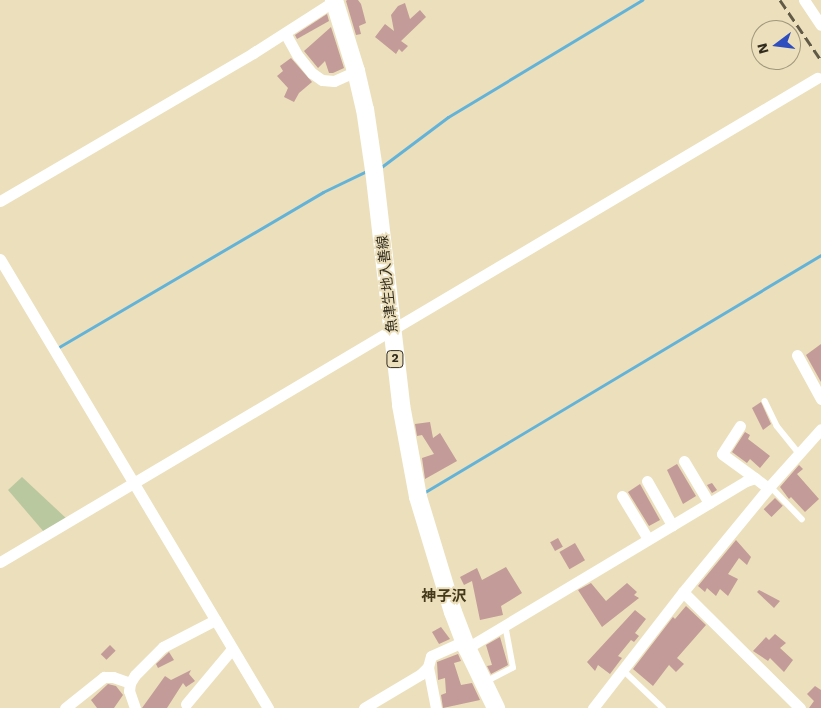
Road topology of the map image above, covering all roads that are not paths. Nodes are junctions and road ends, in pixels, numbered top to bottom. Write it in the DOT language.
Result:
graph roads {
  1 [pos="335,0"];
  2 [pos="804,0"];
  3 [pos="821,25"];
  4 [pos="285,32"];
  5 [pos="356,71"];
  6 [pos="817,78"];
  7 [pos="0,201"];
  8 [pos="0,258"];
  9 [pos="392,330"];
  10 [pos="797,355"];
  11 [pos="821,399"];
  12 [pos="765,401"];
  13 [pos="740,426"];
  14 [pos="821,429"];
  15 [pos="799,453"];
  16 [pos="684,461"];
  17 [pos="755,478"];
  18 [pos="134,481"];
  19 [pos="647,481"];
  20 [pos="769,487"];
  21 [pos="622,496"];
  22 [pos="708,503"];
  23 [pos="802,519"];
  24 [pos="672,525"];
  25 [pos="648,539"];
  26 [pos="0,562"];
  27 [pos="683,592"];
  28 [pos="215,620"];
  29 [pos="505,625"];
  30 [pos="465,644"];
  31 [pos="232,649"];
  32 [pos="428,667"];
  33 [pos="623,670"];
  34 [pos="130,683"];
  35 [pos="484,683"];
  36 [pos="186,704"];
  37 [pos="65,708"];
  38 [pos="135,708"];
  39 [pos="268,708"];
  40 [pos="364,708"];
  41 [pos="436,708"];
  42 [pos="496,708"];
  43 [pos="594,708"];
  44 [pos="663,708"];
  45 [pos="800,708"];
  1 -- 4 [label="street"];
  1 -- 5 [label="main road, 魚津生地入善線 / 2"];
  2 -- 3 [label="street"];
  4 -- 5 [label="street"];
  4 -- 7 [label="street"];
  5 -- 9 [label="main road, 魚津生地入善線 / 2"];
  6 -- 9 [label="street"];
  8 -- 18 [label="street"];
  9 -- 18 [label="street"];
  9 -- 30 [label="main road, 魚津生地入善線 / 2"];
  10 -- 11 [label="street"];
  12 -- 15 [label="lane"];
  13 -- 17 [label="street"];
  14 -- 15 [label="street"];
  15 -- 20 [label="street"];
  16 -- 22 [label="street"];
  17 -- 20 [label="street"];
  17 -- 22 [label="street"];
  18 -- 26 [label="street"];
  18 -- 28 [label="street"];
  19 -- 24 [label="street"];
  20 -- 23 [label="lane"];
  20 -- 27 [label="street"];
  21 -- 25 [label="street"];
  22 -- 24 [label="street"];
  24 -- 25 [label="street"];
  25 -- 29 [label="street"];
  27 -- 33 [label="street"];
  27 -- 45 [label="street"];
  28 -- 31 [label="street"];
  28 -- 34 [label="street"];
  29 -- 30 [label="street"];
  29 -- 35 [label="lane"];
  30 -- 32 [label="street"];
  30 -- 35 [label="main road, 魚津生地入善線 / 2"];
  31 -- 36 [label="street"];
  31 -- 39 [label="street"];
  32 -- 40 [label="street"];
  32 -- 41 [label="street"];
  33 -- 43 [label="street"];
  33 -- 44 [label="lane"];
  34 -- 37 [label="street"];
  34 -- 38 [label="street"];
  35 -- 42 [label="main road, 魚津生地入善線 / 2"];
}
